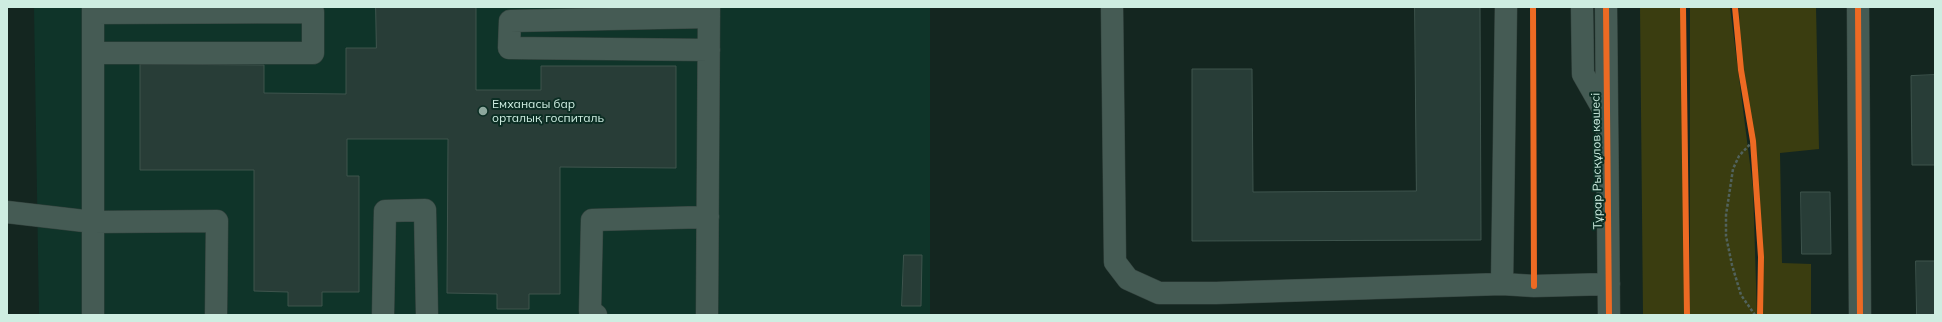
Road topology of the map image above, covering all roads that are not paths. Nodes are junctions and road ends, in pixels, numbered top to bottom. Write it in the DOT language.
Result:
graph roads {
  1 [pos="1112,7"];
  2 [pos="1506,7"];
  3 [pos="1582,7"];
  4 [pos="1606,7"];
  5 [pos="1858,7"];
  6 [pos="93,10"];
  7 [pos="709,12"];
  8 [pos="709,50"];
  9 [pos="93,53"];
  10 [pos="1607,117"];
  11 [pos="7,212"];
  12 [pos="708,217"];
  13 [pos="93,222"];
  14 [pos="1502,284"];
  15 [pos="1609,284"];
  16 [pos="93,315"];
  17 [pos="216,315"];
  18 [pos="383,315"];
  19 [pos="427,315"];
  20 [pos="596,315"];
  21 [pos="707,315"];
  22 [pos="1609,315"];
  23 [pos="1860,315"];
  1 -- 14 [label="street"];
  2 -- 14 [label="street"];
  3 -- 10 [label="street"];
  4 -- 10 [label="street, Тұрар Рысқұлов көшесі"];
  5 -- 23 [label="street"];
  6 -- 9 [label="street"];
  6 -- 9 [label="street"];
  7 -- 8 [label="street"];
  7 -- 8 [label="street"];
  8 -- 12 [label="street"];
  9 -- 13 [label="street"];
  10 -- 15 [label="street, Тұрар Рысқұлов көшесі"];
  11 -- 13 [label="street"];
  12 -- 20 [label="street"];
  12 -- 21 [label="street"];
  13 -- 16 [label="street"];
  13 -- 17 [label="street"];
  14 -- 15 [label="street"];
  15 -- 22 [label="street, Тұрар Рысқұлов көшесі"];
  18 -- 19 [label="street"];
}
